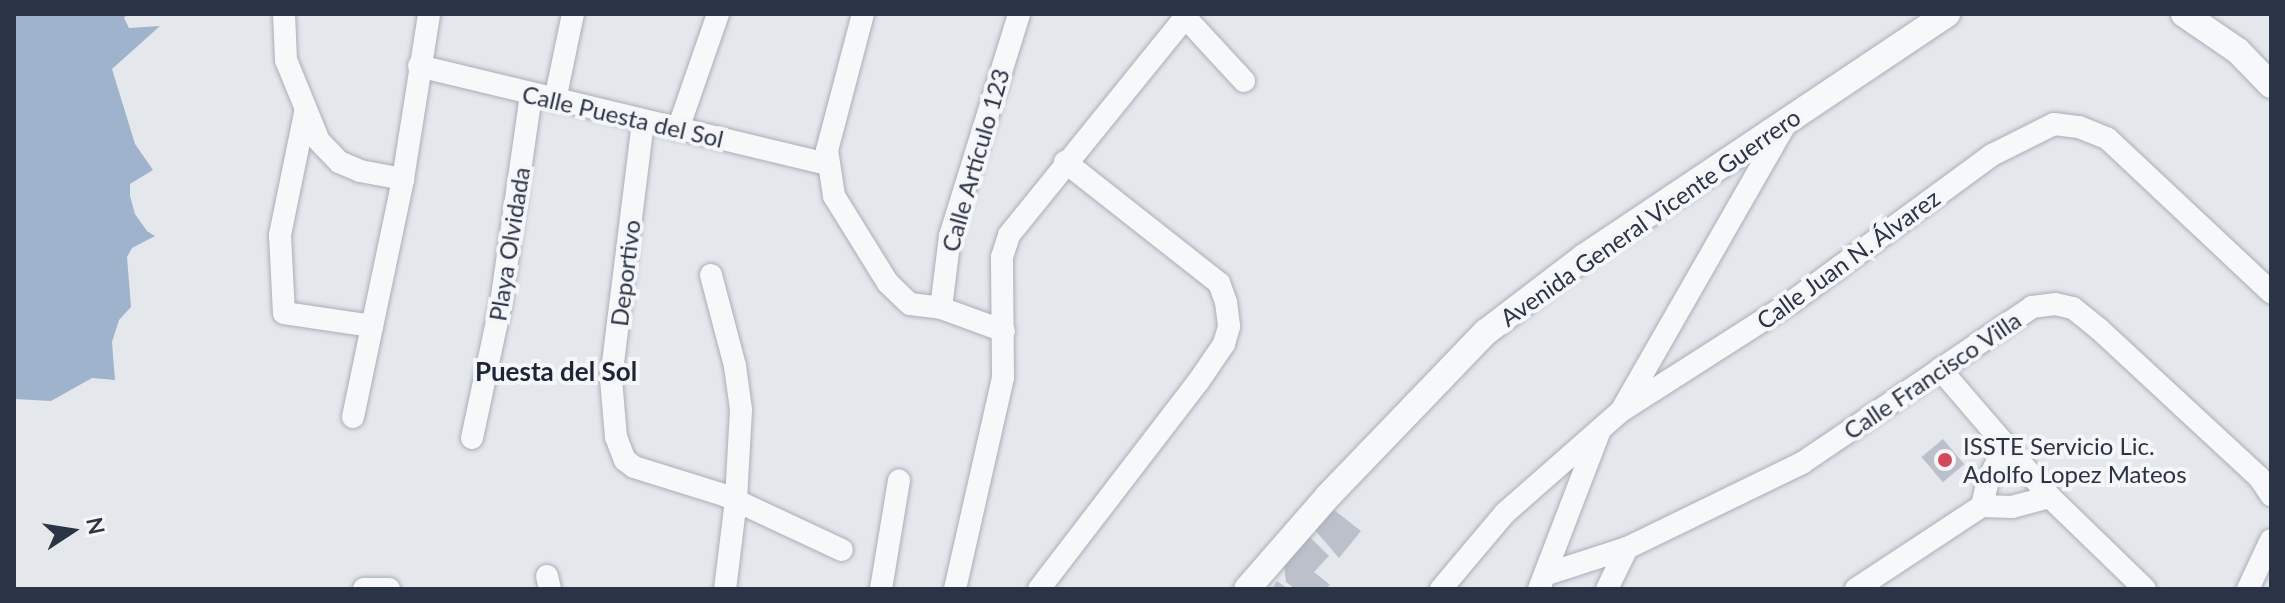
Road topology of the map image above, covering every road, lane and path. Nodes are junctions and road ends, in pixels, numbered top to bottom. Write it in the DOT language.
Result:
graph roads {
  1 [pos="284,14"];
  2 [pos="429,14"];
  3 [pos="573,14"];
  4 [pos="718,14"];
  5 [pos="863,14"];
  6 [pos="1019,14"];
  7 [pos="1947,14"];
  8 [pos="2184,14"];
  9 [pos="1186,16"];
  10 [pos="419,66"];
  11 [pos="1244,81"];
  12 [pos="2271,85"];
  13 [pos="531,96"];
  14 [pos="555,100"];
  15 [pos="305,113"];
  16 [pos="1789,119"];
  17 [pos="643,122"];
  18 [pos="678,129"];
  19 [pos="1065,162"];
  20 [pos="828,164"];
  21 [pos="403,179"];
  22 [pos="711,275"];
  23 [pos="2271,292"];
  24 [pos="941,308"];
  25 [pos="372,326"];
  26 [pos="1004,331"];
  27 [pos="1940,369"];
  28 [pos="1621,411"];
  29 [pos="353,417"];
  30 [pos="1601,428"];
  31 [pos="472,438"];
  32 [pos="2006,445"];
  33 [pos="899,480"];
  34 [pos="2271,495"];
  35 [pos="730,497"];
  36 [pos="2050,497"];
  37 [pos="1982,506"];
  38 [pos="2271,540"];
  39 [pos="1627,548"];
  40 [pos="842,550"];
  41 [pos="1543,582"];
  42 [pos="364,589"];
  43 [pos="389,589"];
  44 [pos="725,589"];
  45 [pos="881,589"];
  46 [pos="955,589"];
  47 [pos="1039,589"];
  48 [pos="1247,589"];
  49 [pos="1441,589"];
  50 [pos="1607,589"];
  51 [pos="1856,589"];
  52 [pos="2145,589"];
  53 [pos="2248,589"];
  1 -- 15 [label="street"];
  2 -- 10 [label="street"];
  3 -- 14 [label="street"];
  4 -- 18 [label="street"];
  5 -- 20 [label="street"];
  6 -- 24 [label="street, Calle Artículo 123"];
  7 -- 16 [label="street, Avenida General Vicente Guerrero"];
  8 -- 12 [label="street"];
  9 -- 11 [label="street"];
  9 -- 19 [label="street"];
  10 -- 13 [label="street, Calle Puesta del Sol"];
  10 -- 21 [label="street"];
  13 -- 14 [label="street, Calle Puesta del Sol"];
  13 -- 31 [label="street, Playa Olvidada"];
  14 -- 17 [label="street, Calle Puesta del Sol"];
  15 -- 21 [label="street"];
  15 -- 25 [label="street"];
  16 -- 28 [label="street"];
  16 -- 48 [label="street, Avenida General Vicente Guerrero"];
  17 -- 18 [label="street, Calle Puesta del Sol"];
  17 -- 35 [label="street, Deportivo"];
  18 -- 20 [label="street, Calle Puesta del Sol"];
  19 -- 26 [label="street"];
  19 -- 47 [label="street"];
  20 -- 24 [label="street"];
  21 -- 25 [label="street"];
  22 -- 35 [label="street"];
  23 -- 28 [label="street, Calle Juan N. Álvarez"];
  24 -- 26 [label="street"];
  25 -- 29 [label="street"];
  26 -- 46 [label="street"];
  27 -- 32 [label="street"];
  27 -- 34 [label="street, Calle Francisco Villa"];
  27 -- 39 [label="street, Calle Francisco Villa"];
  28 -- 30 [label="street, Calle Juan N. Álvarez"];
  30 -- 41 [label="street, Calle Francisco Villa"];
  30 -- 49 [label="street, Calle Juan N. Álvarez"];
  32 -- 36 [label="street"];
  32 -- 37 [label="street"];
  33 -- 45 [label="street"];
  35 -- 40 [label="street, Deportivo"];
  35 -- 44 [label="street"];
  36 -- 37 [label="street"];
  36 -- 52 [label="street"];
  37 -- 51 [label="street"];
  38 -- 53 [label="street"];
  39 -- 41 [label="street, Calle Francisco Villa"];
  39 -- 50 [label="street"];
  42 -- 43 [label="street"];
}
